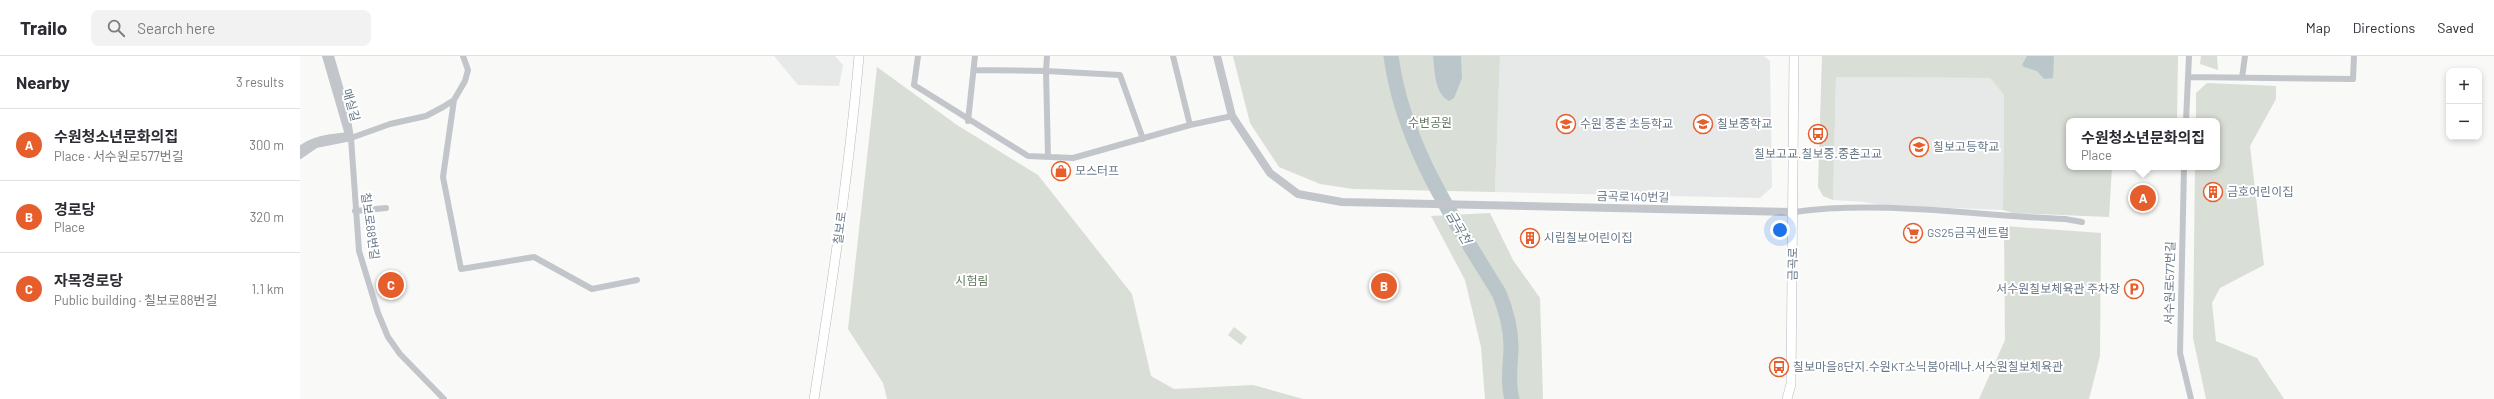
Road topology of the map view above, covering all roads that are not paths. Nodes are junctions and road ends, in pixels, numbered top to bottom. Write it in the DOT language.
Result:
graph roads {
  1 [pos="326,56"];
  2 [pos="331,56"];
  3 [pos="463,56"];
  4 [pos="859,56"];
  5 [pos="918,56"];
  6 [pos="974,56"];
  7 [pos="1047,56"];
  8 [pos="1173,56"];
  9 [pos="1217,56"];
  10 [pos="1794,56"];
  11 [pos="2189,56"];
  12 [pos="2245,56"];
  13 [pos="2354,56"];
  14 [pos="974,70"];
  15 [pos="1046,71"];
  16 [pos="2188,76"];
  17 [pos="2242,78"];
  18 [pos="454,100"];
  19 [pos="1232,116"];
  20 [pos="2186,118"];
  21 [pos="968,121"];
  22 [pos="1190,125"];
  23 [pos="351,138"];
  24 [pos="1143,139"];
  25 [pos="300,149"];
  26 [pos="300,156"];
  27 [pos="1048,157"];
  28 [pos="2184,170"];
  29 [pos="386,208"];
  30 [pos="355,211"];
  31 [pos="1794,212"];
  32 [pos="2082,222"];
  33 [pos="637,280"];
  34 [pos="444,399"];
  35 [pos="814,399"];
  36 [pos="1787,399"];
  37 [pos="2191,399"];
  1 -- 25 [label="street, 매실길"];
  2 -- 23 [label="street, 칠보로88번길"];
  3 -- 18 [label="street"];
  4 -- 35 [label="main road, 칠보로"];
  5 -- 21 [label="street"];
  6 -- 14 [label="street"];
  7 -- 15 [label="street"];
  8 -- 22 [label="street"];
  9 -- 19 [label="street"];
  10 -- 31 [label="main road, 금곡로"];
  11 -- 16 [label="street"];
  12 -- 17 [label="street"];
  13 -- 17 [label="street"];
  14 -- 15 [label="street"];
  14 -- 21 [label="street"];
  15 -- 24 [label="street"];
  15 -- 27 [label="street"];
  16 -- 17 [label="street"];
  16 -- 20 [label="street"];
  18 -- 23 [label="street"];
  18 -- 33 [label="street"];
  19 -- 22 [label="street"];
  19 -- 31 [label="street, 금곡로140번길"];
  21 -- 27 [label="street"];
  22 -- 24 [label="street"];
  23 -- 26 [label="street"];
  23 -- 30 [label="street, 칠보로88번길"];
  24 -- 27 [label="street"];
  28 -- 37 [label="street, 서수원로577번길"];
  29 -- 30 [label="street"];
  30 -- 34 [label="street, 칠보로88번길"];
  31 -- 32 [label="street"];
  31 -- 36 [label="main road, 금곡로"];
}
